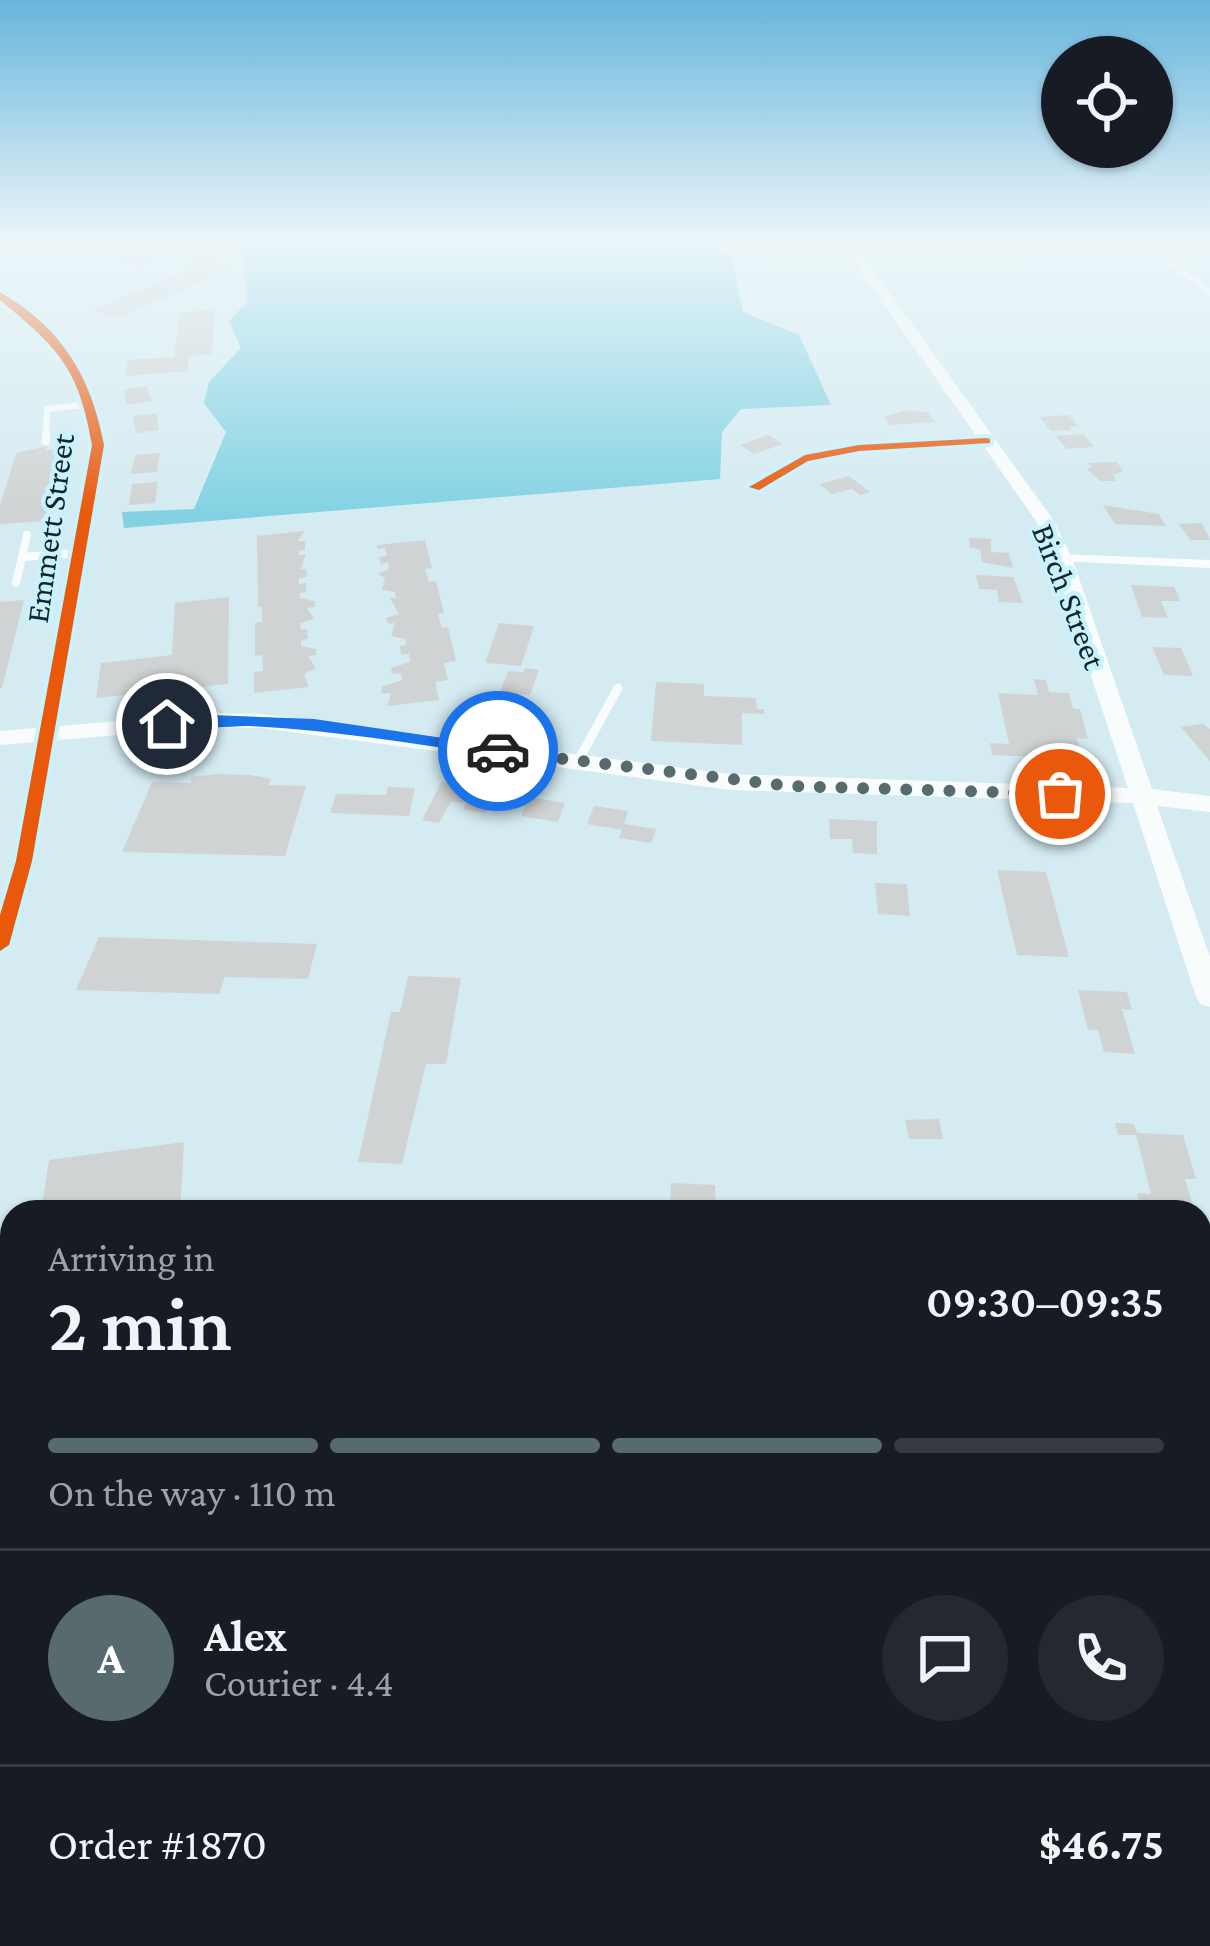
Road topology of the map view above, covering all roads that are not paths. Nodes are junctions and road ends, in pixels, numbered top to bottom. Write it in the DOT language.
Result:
graph roads {
  1 [pos="39,330"];
  2 [pos="908,330"];
  3 [pos="92,404"];
  4 [pos="46,441"];
  5 [pos="986,441"];
  6 [pos="754,487"];
  7 [pos="27,535"];
  8 [pos="79,553"];
  9 [pos="22,557"];
  10 [pos="1063,558"];
  11 [pos="1210,563"];
  12 [pos="16,583"];
  13 [pos="618,688"];
  14 [pos="48,734"];
  15 [pos="0,739"];
  16 [pos="577,763"];
  17 [pos="1142,796"];
  18 [pos="1210,804"];
  19 [pos="0,945"];
  20 [pos="1210,998"];
  1 -- 3 [label="street, Emmett Street"];
  2 -- 5 [label="main road, Birch Street"];
  3 -- 4 [label="lane"];
  3 -- 8 [label="street, Emmett Street"];
  5 -- 6 [label="street"];
  5 -- 10 [label="main road, Birch Street"];
  7 -- 9 [label="lane"];
  8 -- 9 [label="lane"];
  8 -- 14 [label="street, Emmett Street"];
  9 -- 12 [label="lane"];
  10 -- 11 [label="street"];
  10 -- 17 [label="main road, Birch Street"];
  13 -- 16 [label="lane"];
  14 -- 15 [label="main road"];
  14 -- 16 [label="main road"];
  14 -- 19 [label="street, Emmett Street"];
  16 -- 17 [label="main road"];
  17 -- 18 [label="main road"];
  17 -- 20 [label="main road, Birch Street"];
}
